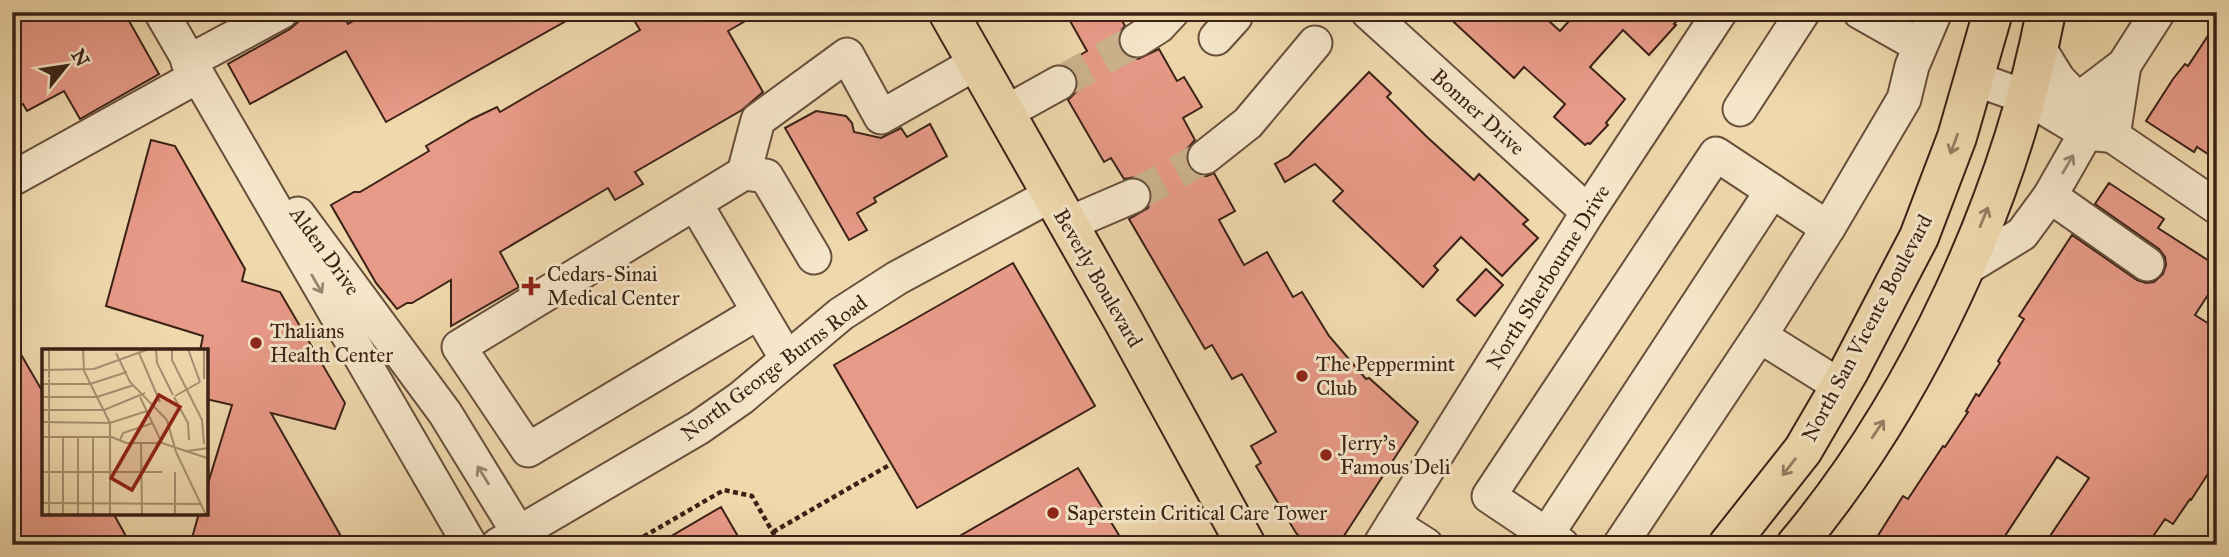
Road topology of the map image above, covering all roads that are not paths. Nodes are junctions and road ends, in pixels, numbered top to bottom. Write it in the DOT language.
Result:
graph roads {
  1 [pos="161,12"];
  2 [pos="281,12"];
  3 [pos="948,12"];
  4 [pos="1172,12"];
  5 [pos="1368,12"];
  6 [pos="1720,12"];
  7 [pos="1803,12"];
  8 [pos="1860,12"];
  9 [pos="1935,12"];
  10 [pos="1993,12"];
  11 [pos="2158,12"];
  12 [pos="2042,30"];
  13 [pos="1137,40"];
  14 [pos="1315,43"];
  15 [pos="1920,46"];
  16 [pos="976,63"];
  17 [pos="2124,65"];
  18 [pos="192,69"];
  19 [pos="1975,79"];
  20 [pos="1059,83"];
  21 [pos="2026,97"];
  22 [pos="2078,100"];
  23 [pos="1740,109"];
  24 [pos="1005,114"];
  25 [pos="2100,134"];
  26 [pos="1205,157"];
  27 [pos="744,173"];
  28 [pos="12,179"];
  29 [pos="1772,191"];
  30 [pos="1133,196"];
  31 [pos="2050,196"];
  32 [pos="695,203"];
  33 [pos="2217,207"];
  34 [pos="1059,209"];
  35 [pos="1588,212"];
  36 [pos="1828,228"];
  37 [pos="814,257"];
  38 [pos="2147,264"];
  39 [pos="1963,270"];
  40 [pos="759,312"];
  41 [pos="1765,328"];
  42 [pos="788,359"];
  43 [pos="1844,379"];
  44 [pos="1387,534"];
  45 [pos="1554,540"];
  46 [pos="514,541"];
  47 [pos="470,545"];
  48 [pos="1246,545"];
  49 [pos="1426,545"];
  50 [pos="1620,545"];
  51 [pos="1728,545"];
  52 [pos="1796,545"];
  1 -- 18 [label="street, Alden Drive"];
  2 -- 18 [label="street"];
  3 -- 16 [label="main road, Beverly Boulevard"];
  4 -- 13 [label="street"];
  5 -- 35 [label="street, Bonner Drive"];
  6 -- 35 [label="street, North Sherbourne Drive"];
  7 -- 23 [label="street"];
  8 -- 15 [label="street"];
  9 -- 15 [label="street"];
  10 -- 19 [label="main road, North San Vicente Boulevard"];
  11 -- 17 [label="street"];
  12 -- 21 [label="main road"];
  12 -- 22 [label="street"];
  14 -- 26 [label="street"];
  15 -- 36 [label="street"];
  16 -- 24 [label="main road, Beverly Boulevard"];
  16 -- 27 [label="street"];
  17 -- 22 [label="street"];
  17 -- 25 [label="street"];
  18 -- 28 [label="street"];
  46 -- 18 [label="street, Alden Drive, one-way"];
  18 -- 47 [label="street, Alden Drive, one-way"];
  19 -- 21 [label="street"];
  19 -- 43 [label="main road, North San Vicente Boulevard, one-way"];
  20 -- 24 [label="street"];
  21 -- 25 [label="street"];
  39 -- 21 [label="main road, one-way"];
  22 -- 25 [label="street"];
  24 -- 34 [label="main road, Beverly Boulevard"];
  31 -- 25 [label="street, one-way"];
  25 -- 33 [label="street"];
  27 -- 32 [label="street"];
  27 -- 37 [label="street"];
  29 -- 36 [label="street"];
  29 -- 45 [label="street"];
  29 -- 45 [label="street"];
  30 -- 34 [label="street, North George Burns Road"];
  31 -- 38 [label="street"];
  31 -- 39 [label="street"];
  32 -- 40 [label="street"];
  32 -- 40 [label="street"];
  34 -- 42 [label="street, North George Burns Road"];
  34 -- 48 [label="main road, Beverly Boulevard"];
  35 -- 44 [label="street, North Sherbourne Drive"];
  36 -- 41 [label="street"];
  52 -- 39 [label="main road, one-way"];
  40 -- 42 [label="street"];
  41 -- 43 [label="street"];
  41 -- 50 [label="street"];
  42 -- 46 [label="street, North George Burns Road"];
  43 -- 51 [label="main road, North San Vicente Boulevard, one-way"];
  44 -- 49 [label="street"];
}
